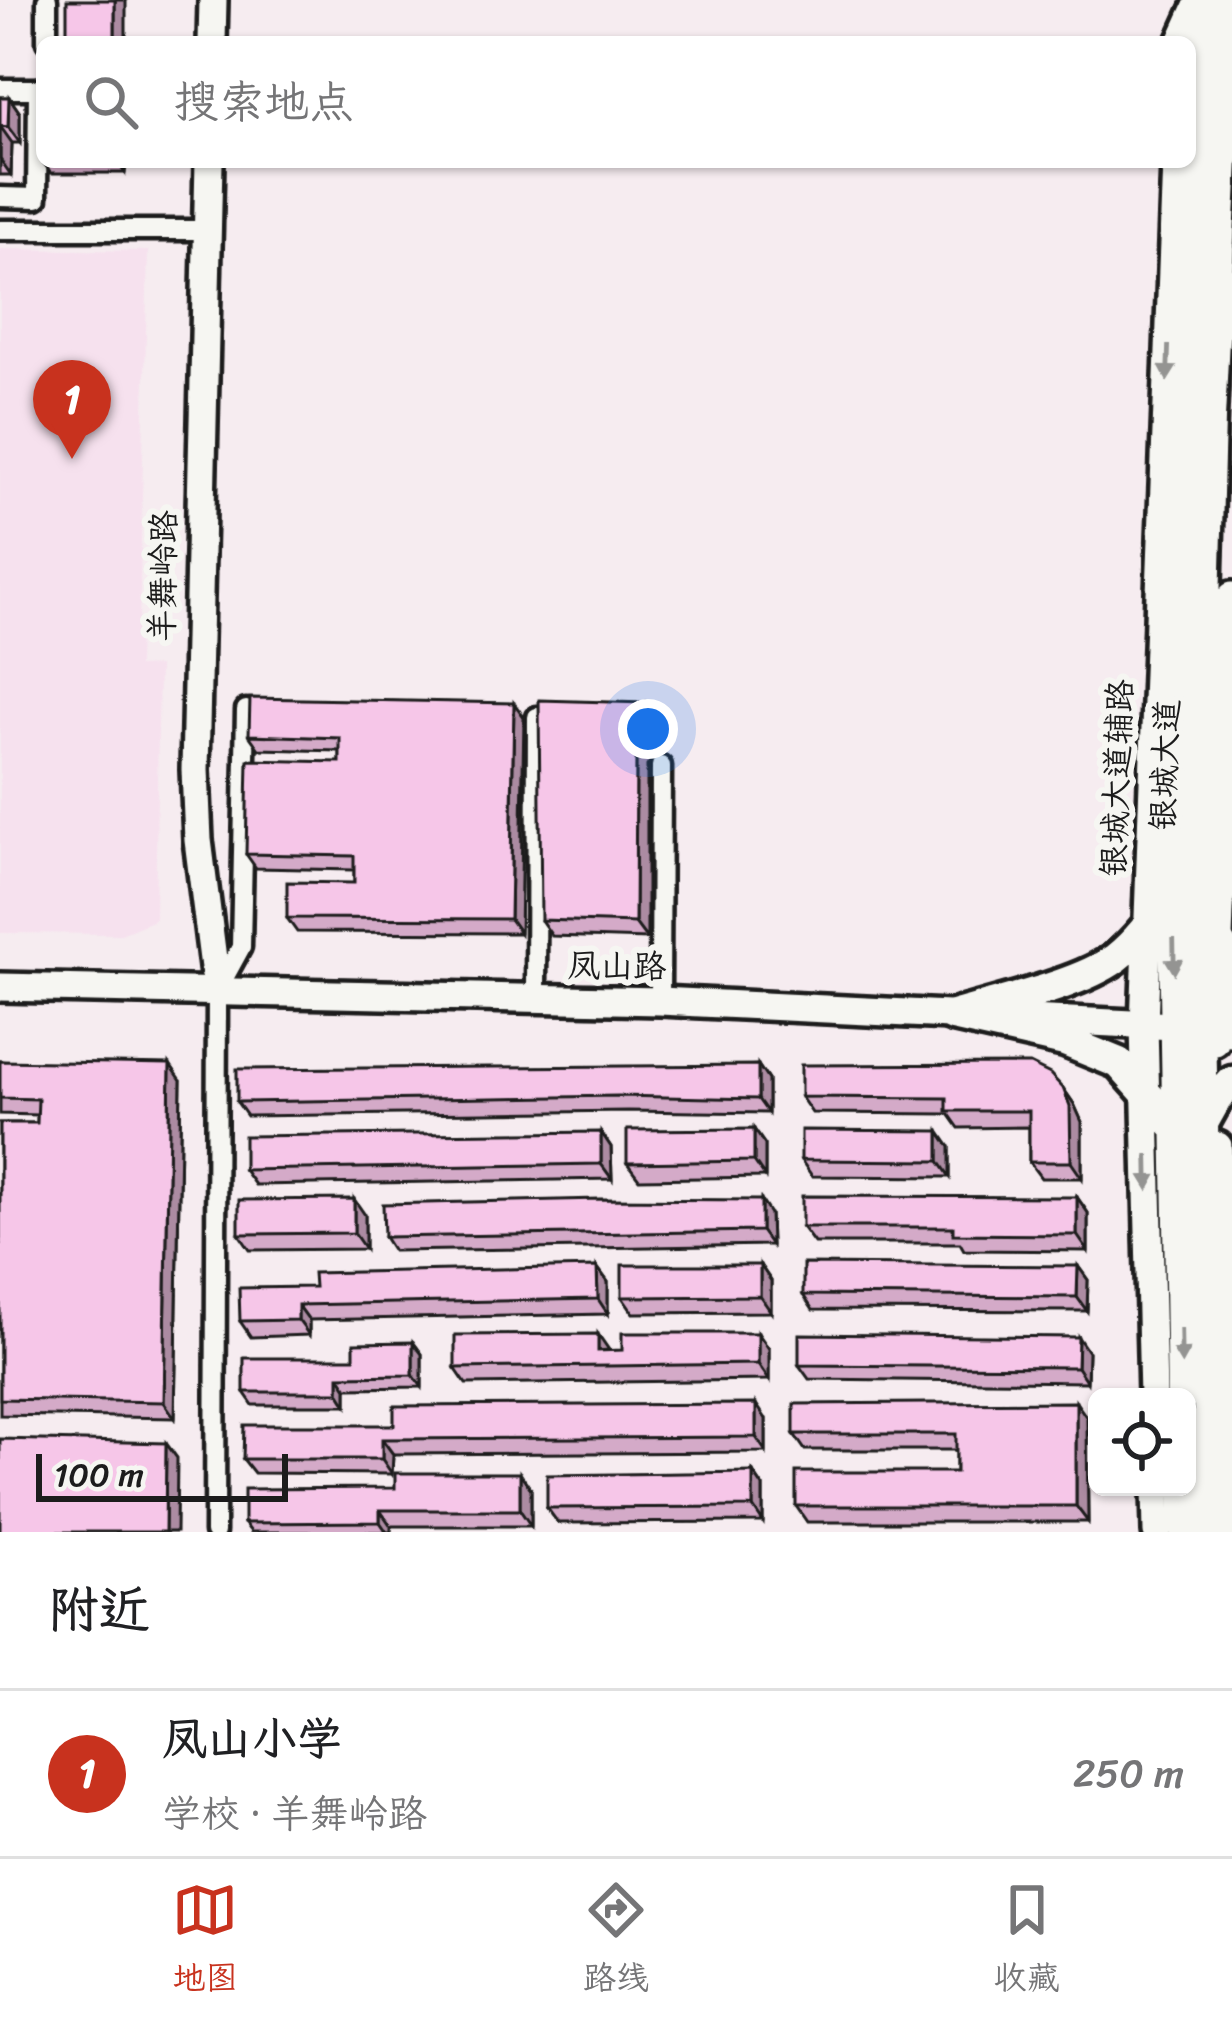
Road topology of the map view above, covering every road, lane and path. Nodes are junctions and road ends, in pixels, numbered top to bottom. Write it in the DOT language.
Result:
graph roads {
  1 [pos="47,0"];
  2 [pos="213,0"];
  3 [pos="1202,0"];
  4 [pos="1232,0"];
  5 [pos="47,36"];
  6 [pos="212,36"];
  7 [pos="1183,36"];
  8 [pos="0,89"];
  9 [pos="36,89"];
  10 [pos="38,168"];
  11 [pos="209,168"];
  12 [pos="1175,168"];
  13 [pos="0,197"];
  14 [pos="0,230"];
  15 [pos="208,230"];
  16 [pos="1232,596"];
  17 [pos="246,710"];
  18 [pos="537,717"];
  19 [pos="661,766"];
  20 [pos="1186,900"];
  21 [pos="1147,927"];
  22 [pos="1225,953"];
  23 [pos="0,987"];
  24 [pos="217,991"];
  25 [pos="536,1001"];
  26 [pos="660,1001"];
  27 [pos="953,1016"];
  28 [pos="1193,1029"];
  29 [pos="1146,1095"];
  30 [pos="1207,1108"];
  31 [pos="1153,1388"];
  32 [pos="1183,1388"];
  33 [pos="1156,1496"];
  34 [pos="1184,1496"];
  35 [pos="215,1532"];
  36 [pos="1157,1532"];
  37 [pos="1184,1532"];
  38 [pos="1211,1532"];
  39 [pos="1229,1532"];
  1 -- 5 [label="street"];
  2 -- 6 [label="street"];
  3 -- 7 [label="street"];
  3 -- 20 [label="main road, 银城大道"];
  4 -- 20 [label="main road, 银城大道"];
  8 -- 9 [label="street"];
  10 -- 13 [label="street"];
  11 -- 15 [label="street, 羊舞岭路"];
  12 -- 21 [label="street, 银城大道辅路, one-way"];
  14 -- 15 [label="street"];
  15 -- 24 [label="street, 羊舞岭路"];
  16 -- 22 [label="street, 银城大道辅路"];
  17 -- 24 [label="street"];
  18 -- 25 [label="street"];
  19 -- 26 [label="street"];
  20 -- 21 [label="main road"];
  20 -- 22 [label="main road"];
  20 -- 28 [label="main road, 银城大道"];
  21 -- 27 [label="main road"];
  21 -- 28 [label="street, 银城大道辅路"];
  22 -- 28 [label="street, 银城大道辅路"];
  23 -- 24 [label="street, 凤山路"];
  24 -- 25 [label="street, 凤山路"];
  24 -- 35 [label="street"];
  25 -- 26 [label="street, 凤山路"];
  26 -- 27 [label="street, 凤山路"];
  27 -- 28 [label="street, 凤山路"];
  27 -- 29 [label="main road"];
  28 -- 29 [label="street, 银城大道辅路"];
  28 -- 30 [label="main road, 银城大道"];
  29 -- 30 [label="main road"];
  29 -- 31 [label="street, 银城大道辅路, one-way"];
  30 -- 32 [label="main road, 银城大道, one-way"];
  30 -- 38 [label="main road, 银城大道"];
  30 -- 39 [label="street"];
  33 -- 36 [label="street"];
  34 -- 37 [label="main road"];
}
